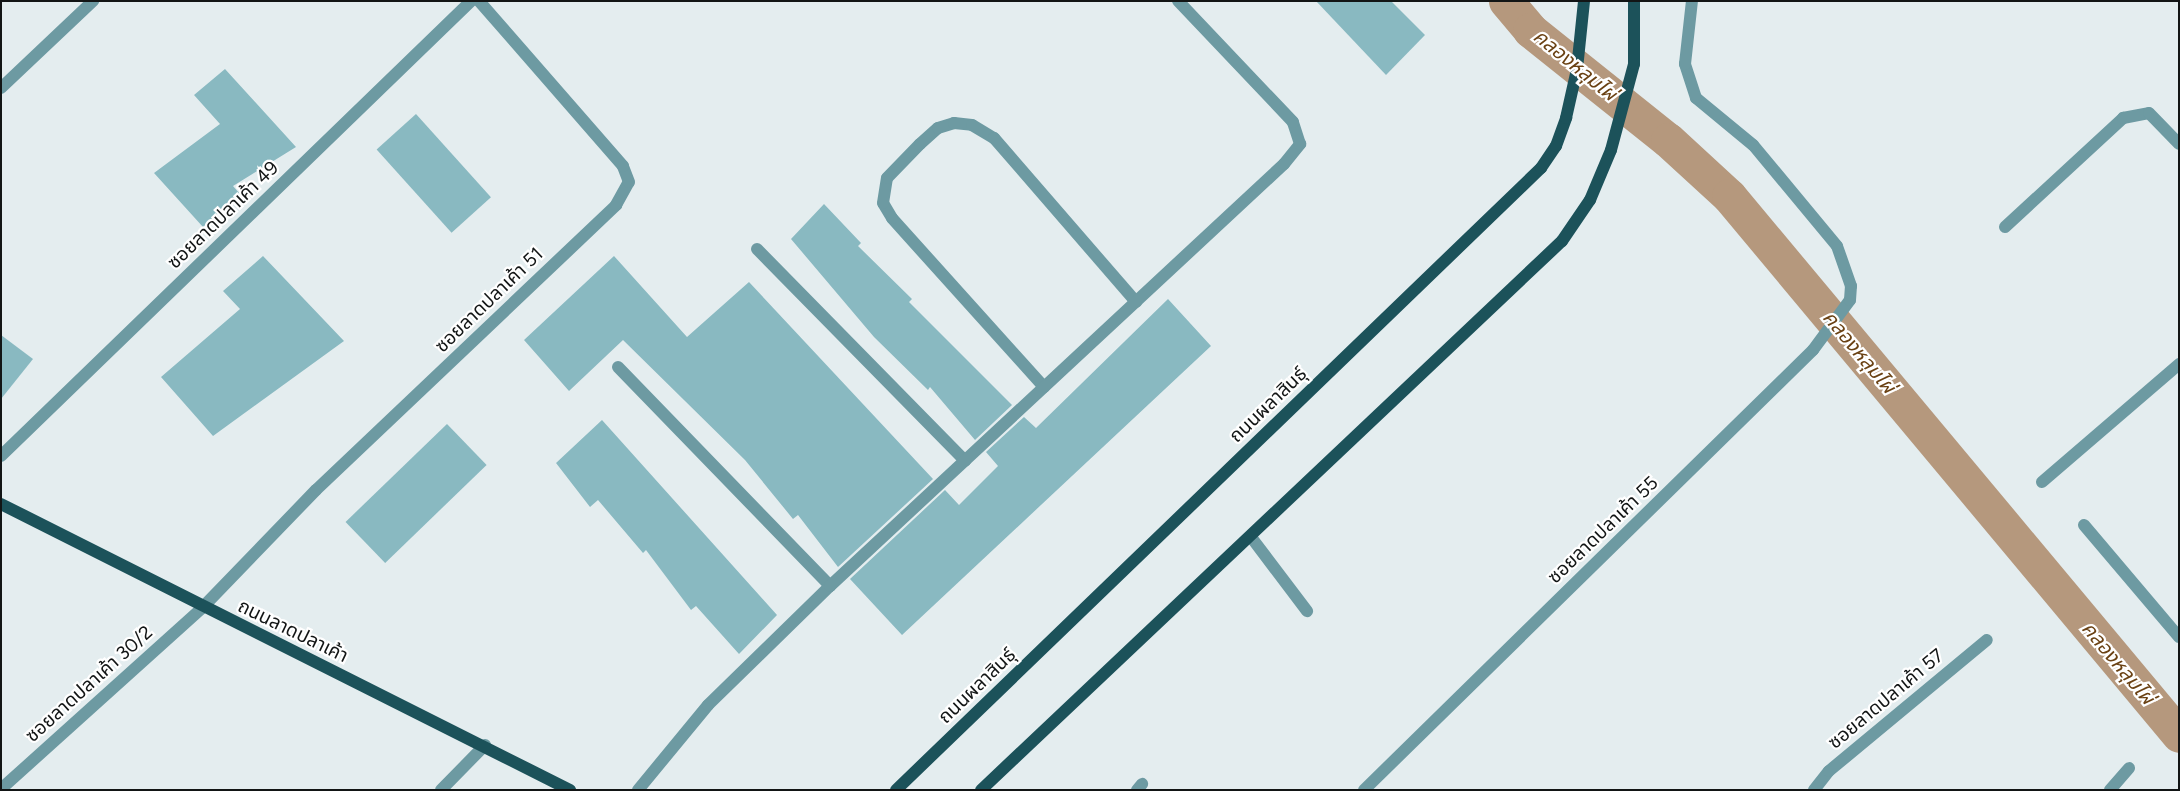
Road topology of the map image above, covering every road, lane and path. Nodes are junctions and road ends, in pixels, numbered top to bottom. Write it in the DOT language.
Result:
graph roads {
  1 [pos="92,1"];
  2 [pos="471,1"];
  3 [pos="479,1"];
  4 [pos="1178,1"];
  5 [pos="1584,1"];
  6 [pos="1692,1"];
  7 [pos="1634,3"];
  8 [pos="1,88"];
  9 [pos="2179,144"];
  10 [pos="2005,227"];
  11 [pos="757,249"];
  12 [pos="1136,302"];
  13 [pos="2179,364"];
  14 [pos="618,367"];
  15 [pos="1044,387"];
  16 [pos="1,456"];
  17 [pos="965,460"];
  18 [pos="2042,482"];
  19 [pos="1,504"];
  20 [pos="2084,525"];
  21 [pos="1251,536"];
  22 [pos="830,586"];
  23 [pos="202,608"];
  24 [pos="1306,611"];
  25 [pos="2179,637"];
  26 [pos="1986,640"];
  27 [pos="485,745"];
  28 [pos="2129,768"];
  29 [pos="1,789"];
  30 [pos="441,790"];
  31 [pos="570,790"];
  32 [pos="638,790"];
  33 [pos="896,790"];
  34 [pos="981,790"];
  35 [pos="1364,790"];
  36 [pos="1814,790"];
  37 [pos="2110,790"];
  1 -- 8 [label="street"];
  2 -- 16 [label="street, ซอยลาดปลาเค้า 49"];
  3 -- 23 [label="street, ซอยลาดปลาเค้า 51"];
  4 -- 12 [label="street"];
  5 -- 33 [label="main road, ถนนผลาสินธุ์"];
  6 -- 35 [label="street, ซอยลาดปลาเค้า 55"];
  7 -- 21 [label="main road"];
  9 -- 10 [label="street"];
  11 -- 17 [label="street"];
  12 -- 15 [label="street"];
  12 -- 15 [label="street"];
  13 -- 18 [label="street"];
  14 -- 22 [label="street"];
  15 -- 17 [label="street"];
  17 -- 22 [label="street"];
  19 -- 23 [label="main road, ถนนลาดปลาเค้า"];
  20 -- 25 [label="street"];
  21 -- 24 [label="street"];
  21 -- 34 [label="main road"];
  22 -- 32 [label="street"];
  23 -- 27 [label="main road, ถนนลาดปลาเค้า"];
  23 -- 29 [label="street, ซอยลาดปลาเค้า 30/2"];
  26 -- 36 [label="street, ซอยลาดปลาเค้า 57"];
  27 -- 30 [label="street"];
  27 -- 31 [label="main road, ถนนลาดปลาเค้า"];
  28 -- 37 [label="street"];
}
